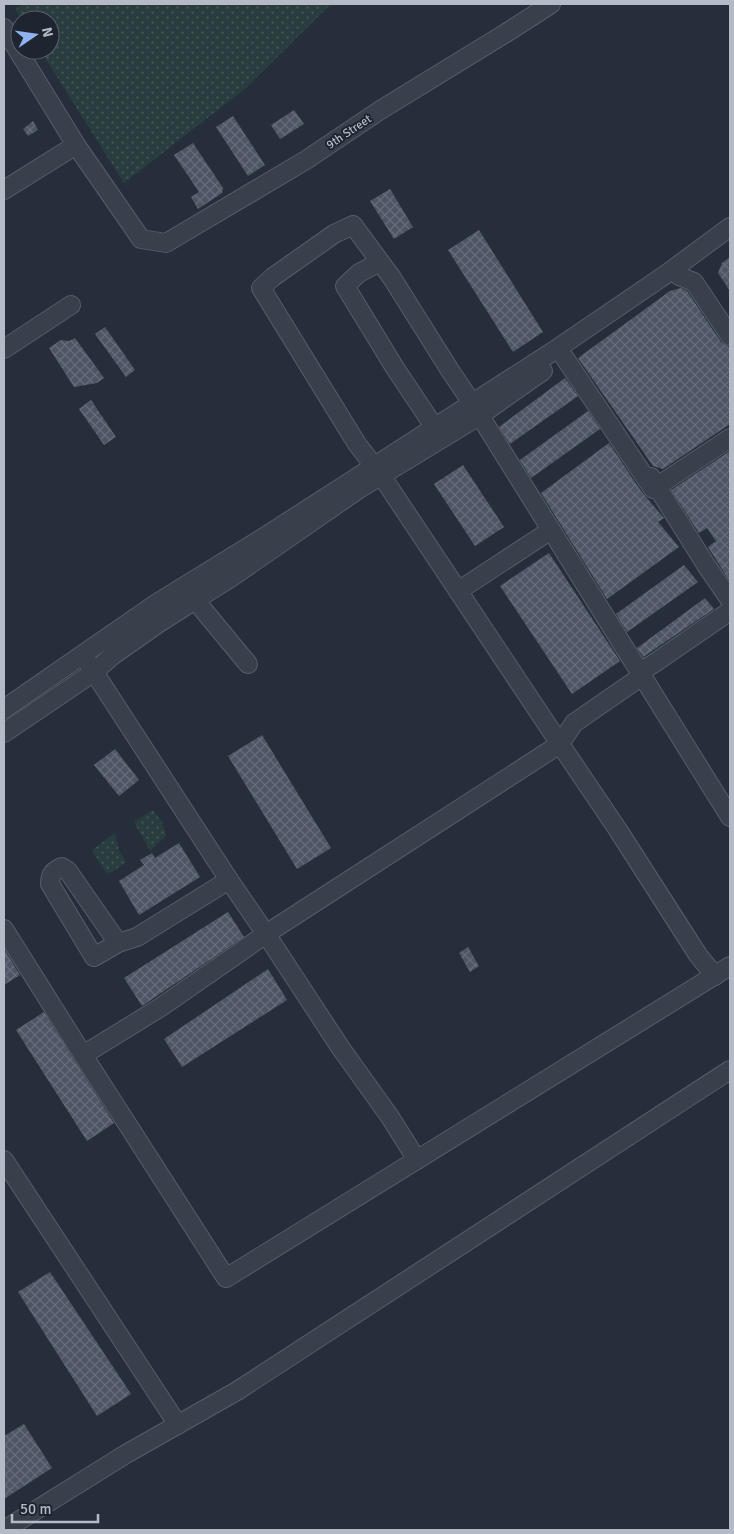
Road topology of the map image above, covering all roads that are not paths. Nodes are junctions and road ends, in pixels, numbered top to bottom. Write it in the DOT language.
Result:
graph roads {
  1 [pos="551,4"];
  2 [pos="4,28"];
  3 [pos="76,145"];
  4 [pos="4,190"];
  5 [pos="730,227"];
  6 [pos="730,238"];
  7 [pos="380,262"];
  8 [pos="686,268"];
  9 [pos="71,305"];
  10 [pos="730,325"];
  11 [pos="730,336"];
  12 [pos="4,349"];
  13 [pos="567,355"];
  14 [pos="476,410"];
  15 [pos="730,432"];
  16 [pos="438,433"];
  17 [pos="730,438"];
  18 [pos="378,470"];
  19 [pos="654,484"];
  20 [pos="551,530"];
  21 [pos="458,590"];
  22 [pos="195,600"];
  23 [pos="730,600"];
  24 [pos="730,607"];
  25 [pos="730,611"];
  26 [pos="730,619"];
  27 [pos="83,655"];
  28 [pos="248,664"];
  29 [pos="94,672"];
  30 [pos="642,676"];
  31 [pos="4,709"];
  32 [pos="4,733"];
  33 [pos="560,744"];
  34 [pos="730,817"];
  35 [pos="229,880"];
  36 [pos="4,928"];
  37 [pos="266,934"];
  38 [pos="118,943"];
  39 [pos="730,966"];
  40 [pos="715,976"];
  41 [pos="83,1055"];
  42 [pos="730,1070"];
  43 [pos="4,1160"];
  44 [pos="417,1160"];
  45 [pos="178,1425"];
  46 [pos="4,1530"];
  1 -- 3 [label="street, 9th Street"];
  2 -- 3 [label="street"];
  3 -- 4 [label="street"];
  5 -- 8 [label="street"];
  6 -- 8 [label="street"];
  7 -- 14 [label="street"];
  7 -- 16 [label="street"];
  7 -- 18 [label="street"];
  8 -- 10 [label="street"];
  8 -- 11 [label="street"];
  8 -- 13 [label="street"];
  8 -- 14 [label="street"];
  9 -- 12 [label="street"];
  13 -- 14 [label="street"];
  13 -- 19 [label="street"];
  14 -- 16 [label="street"];
  14 -- 20 [label="street"];
  15 -- 19 [label="street"];
  16 -- 18 [label="street"];
  17 -- 19 [label="street"];
  18 -- 21 [label="street"];
  18 -- 22 [label="street"];
  18 -- 27 [label="street"];
  19 -- 23 [label="street"];
  19 -- 24 [label="street"];
  20 -- 21 [label="street"];
  20 -- 30 [label="street"];
  21 -- 33 [label="street"];
  22 -- 28 [label="street"];
  22 -- 29 [label="street"];
  25 -- 30 [label="street"];
  26 -- 30 [label="street"];
  27 -- 29 [label="street"];
  27 -- 31 [label="street"];
  29 -- 32 [label="street"];
  29 -- 35 [label="street"];
  30 -- 33 [label="street"];
  30 -- 34 [label="street"];
  33 -- 37 [label="street"];
  33 -- 40 [label="street"];
  35 -- 37 [label="street"];
  35 -- 38 [label="street"];
  36 -- 41 [label="street"];
  37 -- 41 [label="street"];
  37 -- 44 [label="street"];
  38 -- 38 [label="street"];
  39 -- 40 [label="street"];
  40 -- 44 [label="street"];
  41 -- 44 [label="street"];
  42 -- 45 [label="street"];
  43 -- 45 [label="street"];
  45 -- 46 [label="street"];
}
